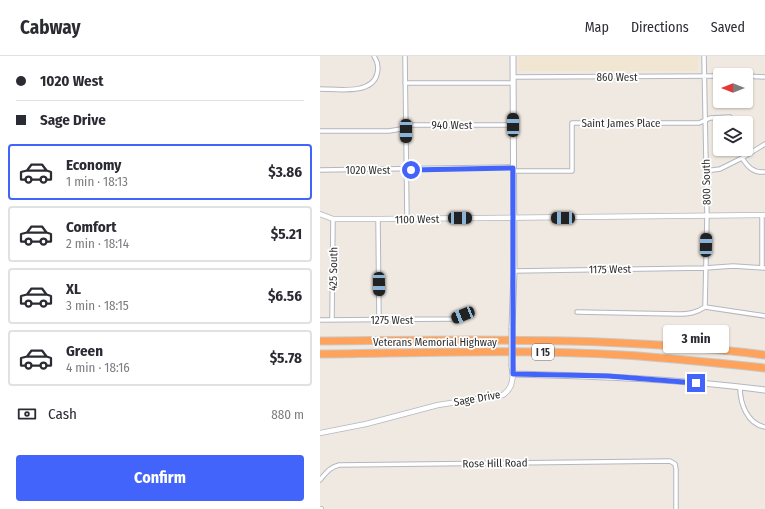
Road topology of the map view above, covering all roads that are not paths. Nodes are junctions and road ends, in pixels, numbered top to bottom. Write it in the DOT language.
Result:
graph roads {
  1 [pos="374,56"];
  2 [pos="404,56"];
  3 [pos="513,56"];
  4 [pos="704,56"];
  5 [pos="704,76"];
  6 [pos="713,76"];
  7 [pos="753,76"];
  8 [pos="765,77"];
  9 [pos="513,80"];
  10 [pos="405,83"];
  11 [pos="320,89"];
  12 [pos="713,118"];
  13 [pos="705,120"];
  14 [pos="513,125"];
  15 [pos="405,126"];
  16 [pos="320,131"];
  17 [pos="765,144"];
  18 [pos="742,158"];
  19 [pos="513,169"];
  20 [pos="320,170"];
  21 [pos="406,170"];
  22 [pos="706,171"];
  23 [pos="765,172"];
  24 [pos="320,214"];
  25 [pos="764,215"];
  26 [pos="706,216"];
  27 [pos="407,218"];
  28 [pos="513,218"];
  29 [pos="333,219"];
  30 [pos="378,219"];
  31 [pos="706,268"];
  32 [pos="764,268"];
  33 [pos="514,271"];
  34 [pos="705,307"];
  35 [pos="577,312"];
  36 [pos="463,315"];
  37 [pos="765,316"];
  38 [pos="379,319"];
  39 [pos="320,320"];
  40 [pos="332,320"];
  41 [pos="320,340"];
  42 [pos="320,354"];
  43 [pos="765,355"];
  44 [pos="765,368"];
  45 [pos="513,374"];
  46 [pos="740,387"];
  47 [pos="765,390"];
  48 [pos="765,427"];
  49 [pos="320,433"];
  50 [pos="320,480"];
  51 [pos="676,509"];
  1 -- 11 [label="street"];
  2 -- 10 [label="street"];
  3 -- 9 [label="main road"];
  4 -- 5 [label="street, 800 South"];
  5 -- 6 [label="street, 860 West"];
  5 -- 9 [label="street, 860 West"];
  5 -- 13 [label="street, 800 South"];
  7 -- 8 [label="street"];
  9 -- 10 [label="street, 860 West"];
  9 -- 14 [label="main road"];
  10 -- 15 [label="street"];
  12 -- 13 [label="street"];
  13 -- 19 [label="street, Saint James Place"];
  13 -- 22 [label="street, 800 South"];
  14 -- 15 [label="street, 940 West"];
  14 -- 19 [label="main road"];
  15 -- 16 [label="street, 940 West"];
  15 -- 21 [label="street"];
  17 -- 18 [label="street"];
  18 -- 22 [label="street"];
  18 -- 23 [label="street"];
  19 -- 21 [label="street, 1020 West"];
  19 -- 28 [label="main road"];
  20 -- 21 [label="street, 1020 West"];
  21 -- 27 [label="street"];
  22 -- 26 [label="street, 800 South"];
  24 -- 29 [label="street, 1100 West"];
  25 -- 26 [label="street, 1100 West"];
  25 -- 32 [label="street"];
  26 -- 28 [label="street, 1100 West"];
  26 -- 31 [label="street, 800 South"];
  27 -- 28 [label="street, 1100 West"];
  27 -- 30 [label="street, 1100 West"];
  28 -- 33 [label="main road"];
  29 -- 30 [label="street, 1100 West"];
  29 -- 40 [label="street, 425 South"];
  30 -- 38 [label="street"];
  31 -- 32 [label="street, 1175 West"];
  31 -- 33 [label="street, 1175 West"];
  31 -- 34 [label="street, 800 South"];
  33 -- 45 [label="main road, bridge"];
  34 -- 35 [label="street"];
  34 -- 37 [label="street"];
  36 -- 38 [label="street, 1275 West"];
  38 -- 40 [label="street, 1275 West"];
  39 -- 40 [label="street, 1275 West"];
  41 -- 43 [label="highway, Veterans Memorial Highway / I 15"];
  42 -- 44 [label="highway, Veterans Memorial Highway / I 15"];
  45 -- 46 [label="main road"];
  45 -- 49 [label="street, Sage Drive"];
  46 -- 47 [label="main road"];
  46 -- 48 [label="street"];
  50 -- 51 [label="street, Rose Hill Road"];
}
